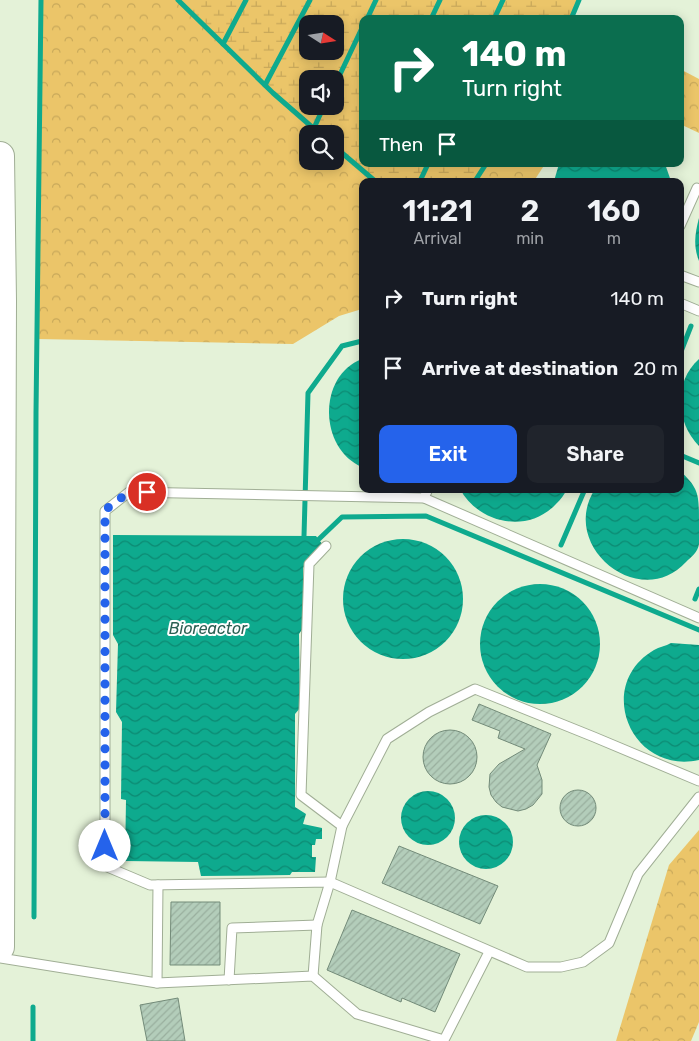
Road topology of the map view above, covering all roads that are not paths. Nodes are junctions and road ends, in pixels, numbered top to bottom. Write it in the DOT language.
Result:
graph roads {
  1 [pos="0,156"];
  2 [pos="697,188"];
  3 [pos="684,217"];
  4 [pos="684,276"];
  5 [pos="699,282"];
  6 [pos="684,305"];
  7 [pos="699,311"];
  8 [pos="426,493"];
  9 [pos="424,498"];
  10 [pos="326,546"];
  11 [pos="699,618"];
  12 [pos="699,781"];
  13 [pos="699,797"];
  14 [pos="342,826"];
  15 [pos="330,882"];
  16 [pos="158,884"];
  17 [pos="317,925"];
  18 [pos="0,947"];
  19 [pos="489,952"];
  20 [pos="0,958"];
  21 [pos="313,976"];
  22 [pos="229,980"];
  23 [pos="157,983"];
  1 -- 18 [label="highway"];
  2 -- 3 [label="lane"];
  4 -- 5 [label="lane"];
  6 -- 7 [label="lane"];
  8 -- 9 [label="lane"];
  9 -- 11 [label="lane"];
  9 -- 16 [label="lane"];
  10 -- 14 [label="lane"];
  12 -- 14 [label="lane"];
  13 -- 19 [label="lane"];
  14 -- 15 [label="lane"];
  15 -- 16 [label="lane"];
  15 -- 17 [label="lane"];
  15 -- 19 [label="lane"];
  16 -- 23 [label="lane"];
  17 -- 21 [label="lane"];
  17 -- 22 [label="lane"];
  19 -- 21 [label="lane"];
  20 -- 23 [label="lane"];
  21 -- 22 [label="lane"];
  22 -- 23 [label="lane"];
}
